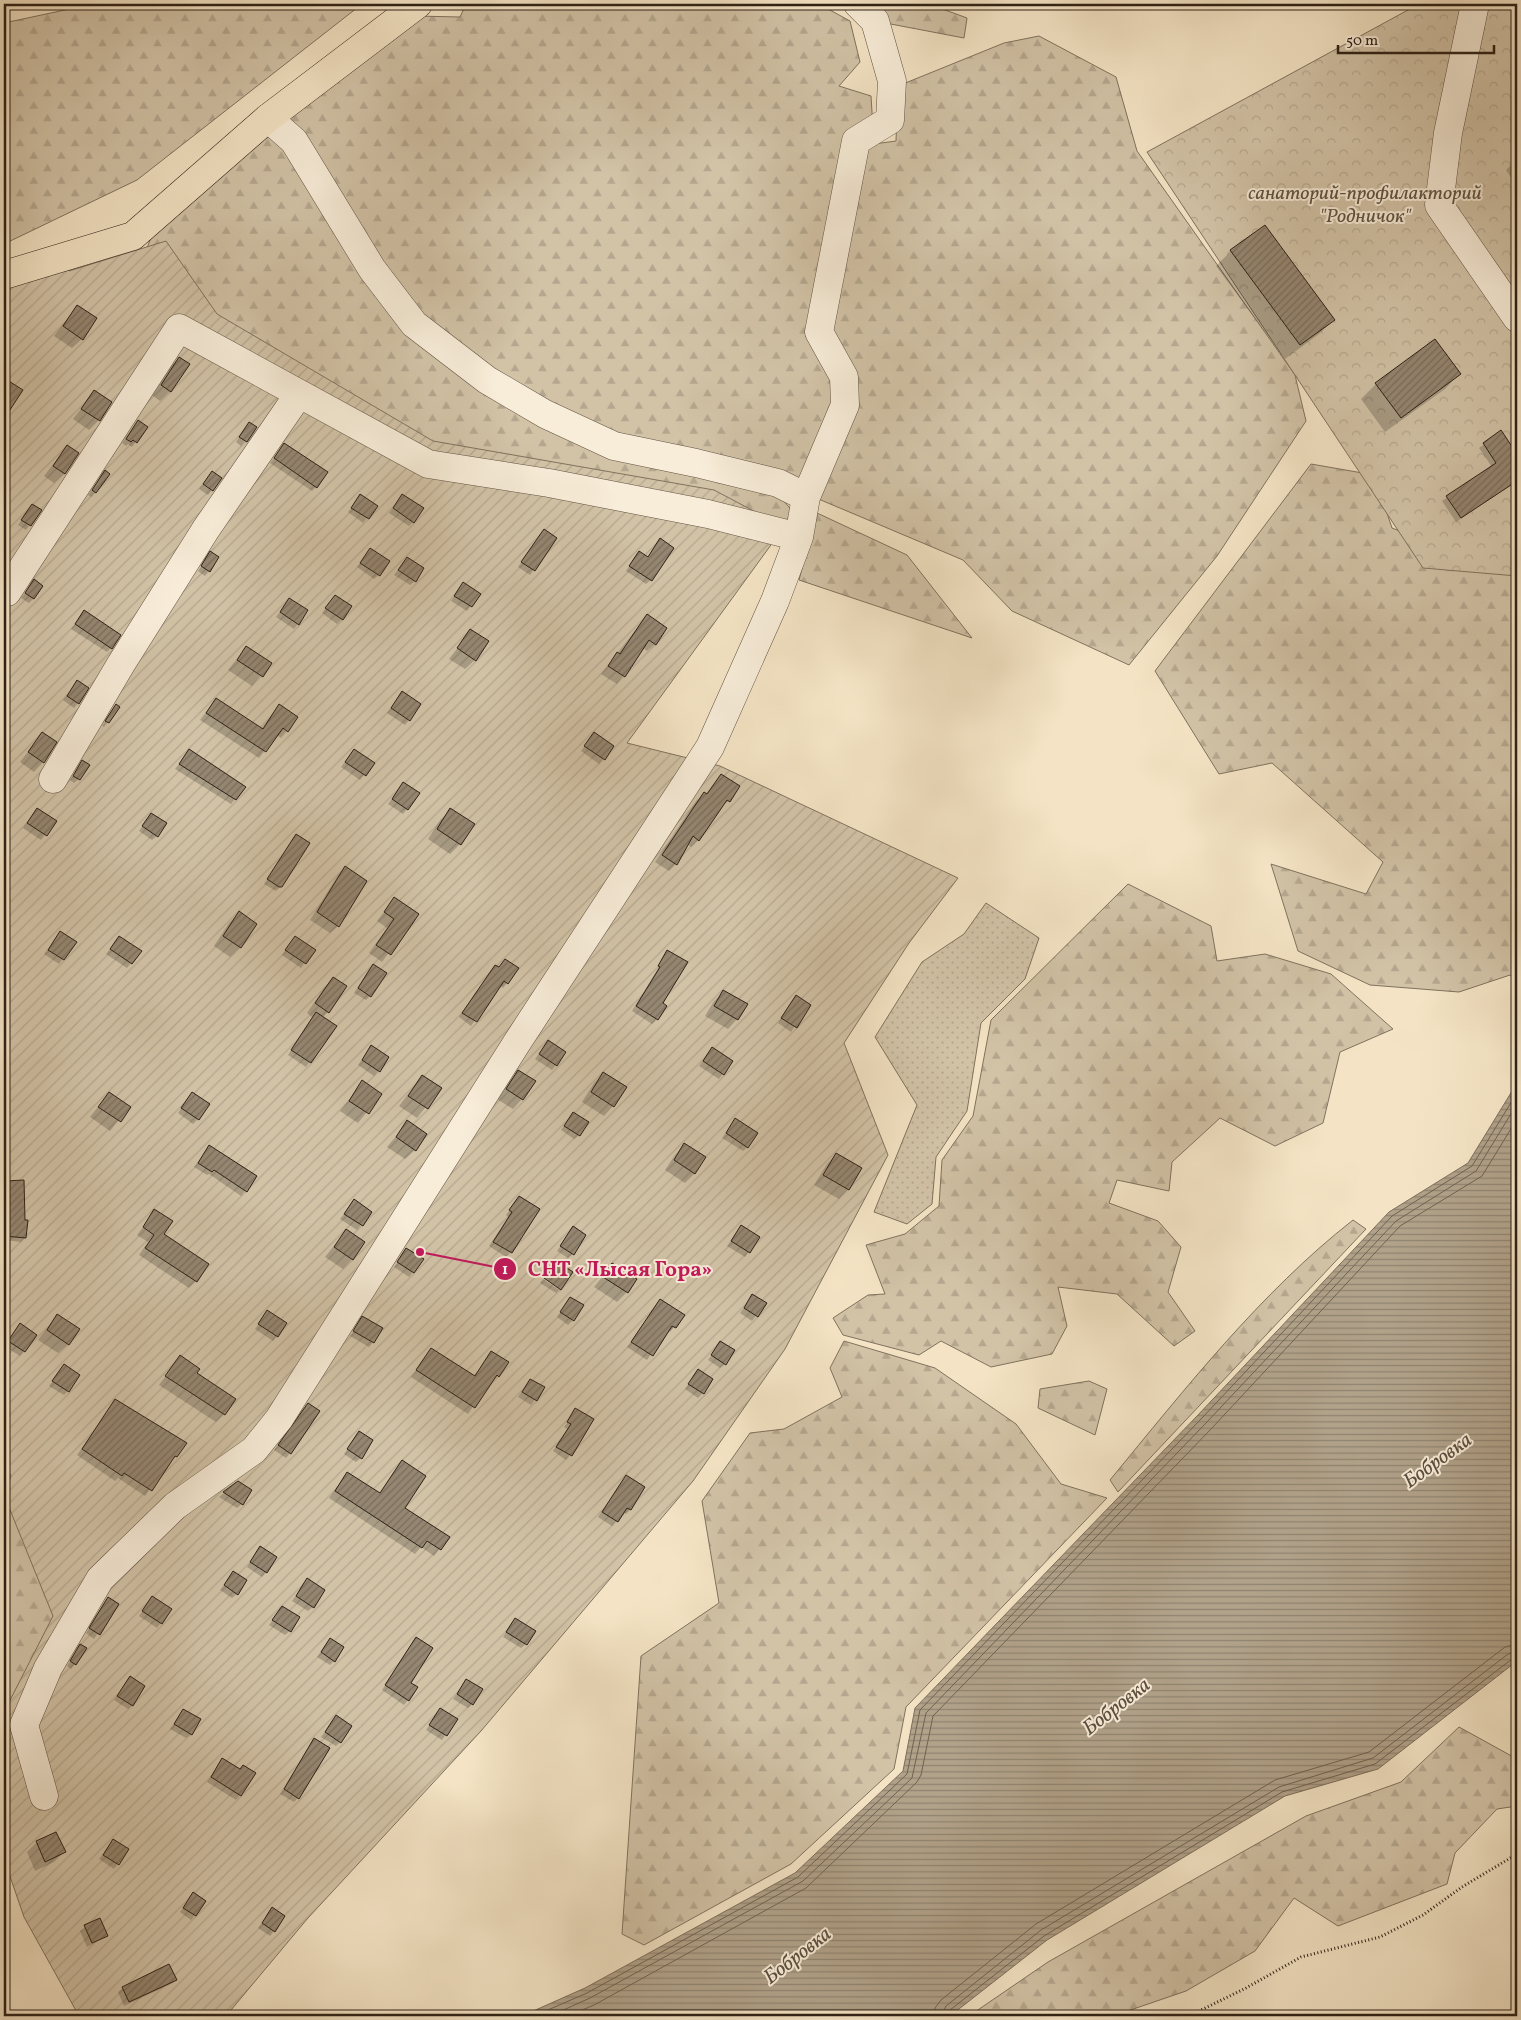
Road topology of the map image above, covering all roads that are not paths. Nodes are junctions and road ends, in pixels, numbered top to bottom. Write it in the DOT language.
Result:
graph roads {
  1 [pos="418,4"];
  2 [pos="858,4"];
  3 [pos="1476,4"];
  4 [pos="268,118"];
  5 [pos="4,275"];
  6 [pos="1517,318"];
  7 [pos="299,394"];
  8 [pos="806,496"];
  9 [pos="799,537"];
  10 [pos="7,592"];
  11 [pos="53,778"];
  12 [pos="44,1796"];
  1 -- 4 [label="main road"];
  2 -- 8 [label="street"];
  3 -- 6 [label="street"];
  4 -- 5 [label="main road"];
  4 -- 8 [label="street"];
  7 -- 9 [label="street"];
  7 -- 10 [label="street"];
  7 -- 11 [label="street"];
  8 -- 9 [label="street"];
  9 -- 12 [label="street"];
}
